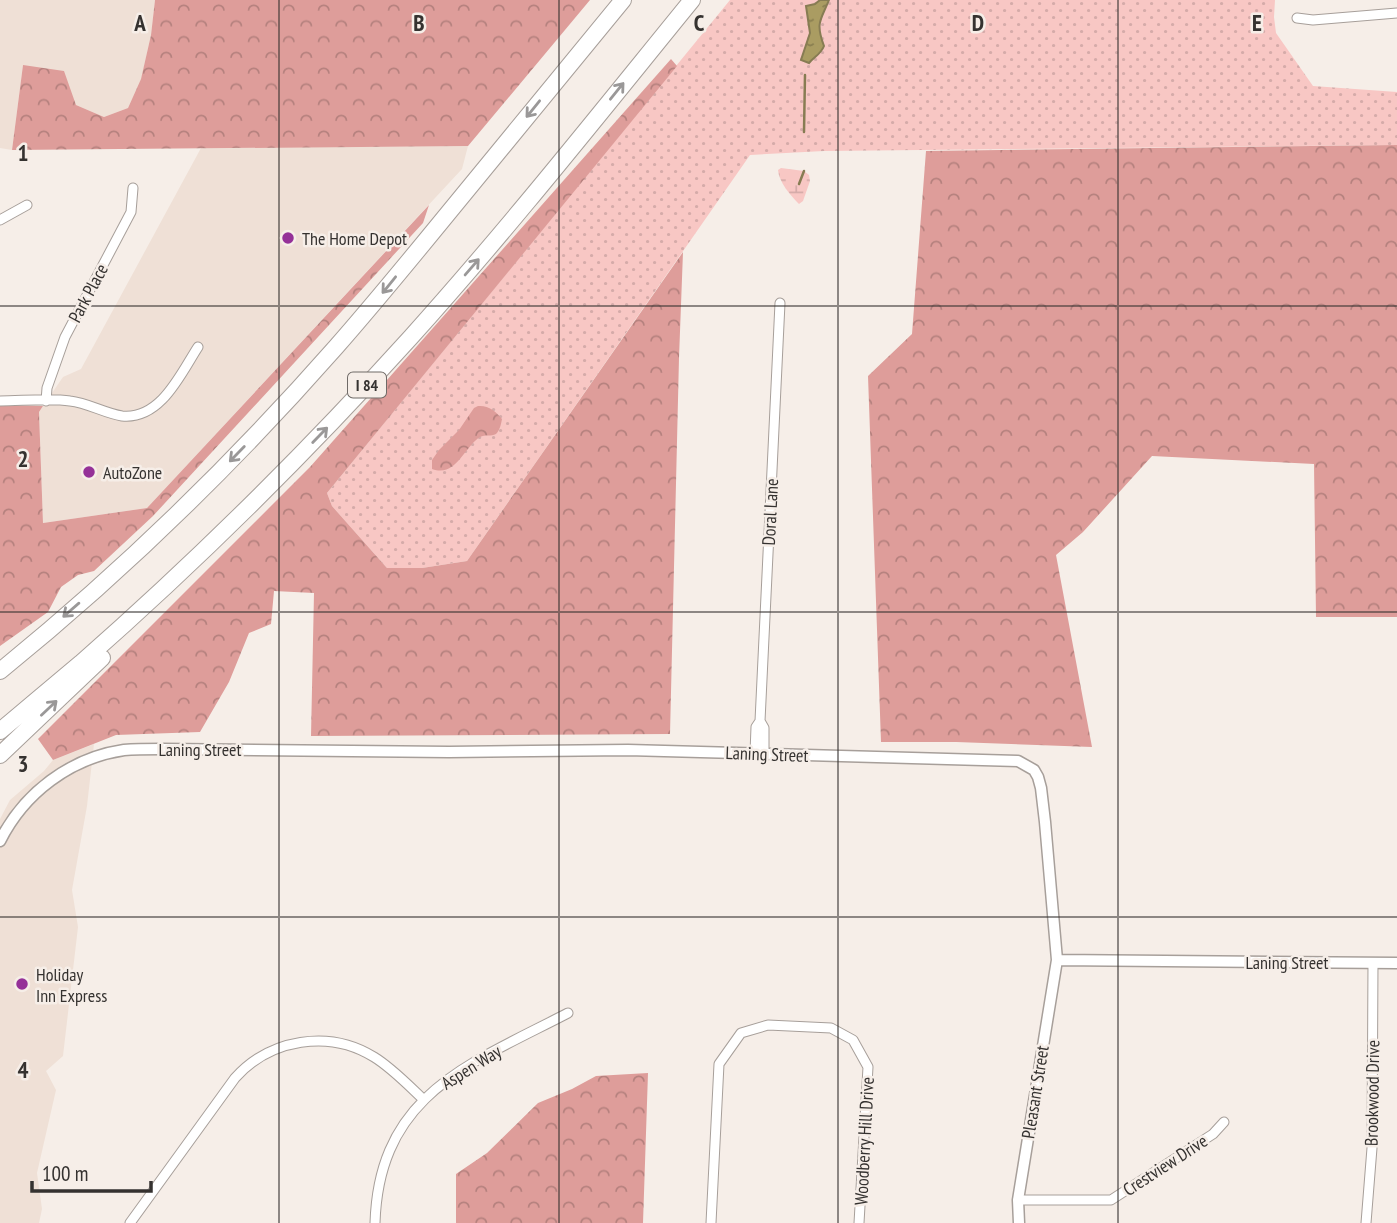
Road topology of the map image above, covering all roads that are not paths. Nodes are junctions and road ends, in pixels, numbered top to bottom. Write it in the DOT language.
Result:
graph roads {
  1 [pos="624,0"];
  2 [pos="692,0"];
  3 [pos="1397,13"];
  4 [pos="1297,18"];
  5 [pos="133,188"];
  6 [pos="27,205"];
  7 [pos="0,220"];
  8 [pos="780,303"];
  9 [pos="198,347"];
  10 [pos="0,401"];
  11 [pos="46,401"];
  12 [pos="292,463"];
  13 [pos="0,671"];
  14 [pos="0,731"];
  15 [pos="759,754"];
  16 [pos="0,755"];
  17 [pos="0,841"];
  18 [pos="1057,960"];
  19 [pos="1373,963"];
  20 [pos="1397,963"];
  21 [pos="568,1013"];
  22 [pos="424,1100"];
  23 [pos="1224,1122"];
  24 [pos="1018,1200"];
  25 [pos="130,1223"];
  26 [pos="375,1223"];
  27 [pos="711,1223"];
  28 [pos="859,1223"];
  29 [pos="1019,1223"];
  30 [pos="1366,1223"];
  1 -- 13 [label="highway, I 84, one-way"];
  12 -- 2 [label="highway, I 84, one-way"];
  3 -- 4 [label="street"];
  5 -- 11 [label="street, Park Place"];
  6 -- 7 [label="street"];
  8 -- 15 [label="street, Doral Lane"];
  9 -- 11 [label="street"];
  10 -- 11 [label="street"];
  12 -- 14 [label="highway, I 84"];
  16 -- 12 [label="highway, one-way"];
  15 -- 17 [label="street, Laning Street"];
  15 -- 18 [label="street, Laning Street"];
  18 -- 19 [label="street, Laning Street"];
  18 -- 24 [label="street, Pleasant Street"];
  19 -- 20 [label="street, Laning Street"];
  19 -- 30 [label="street, Brookwood Drive"];
  21 -- 22 [label="street, Aspen Way"];
  22 -- 25 [label="street"];
  22 -- 26 [label="street, Aspen Way"];
  23 -- 24 [label="street, Crestview Drive"];
  24 -- 29 [label="street, Pleasant Street"];
  27 -- 28 [label="street, Woodberry Hill Drive"];
}
